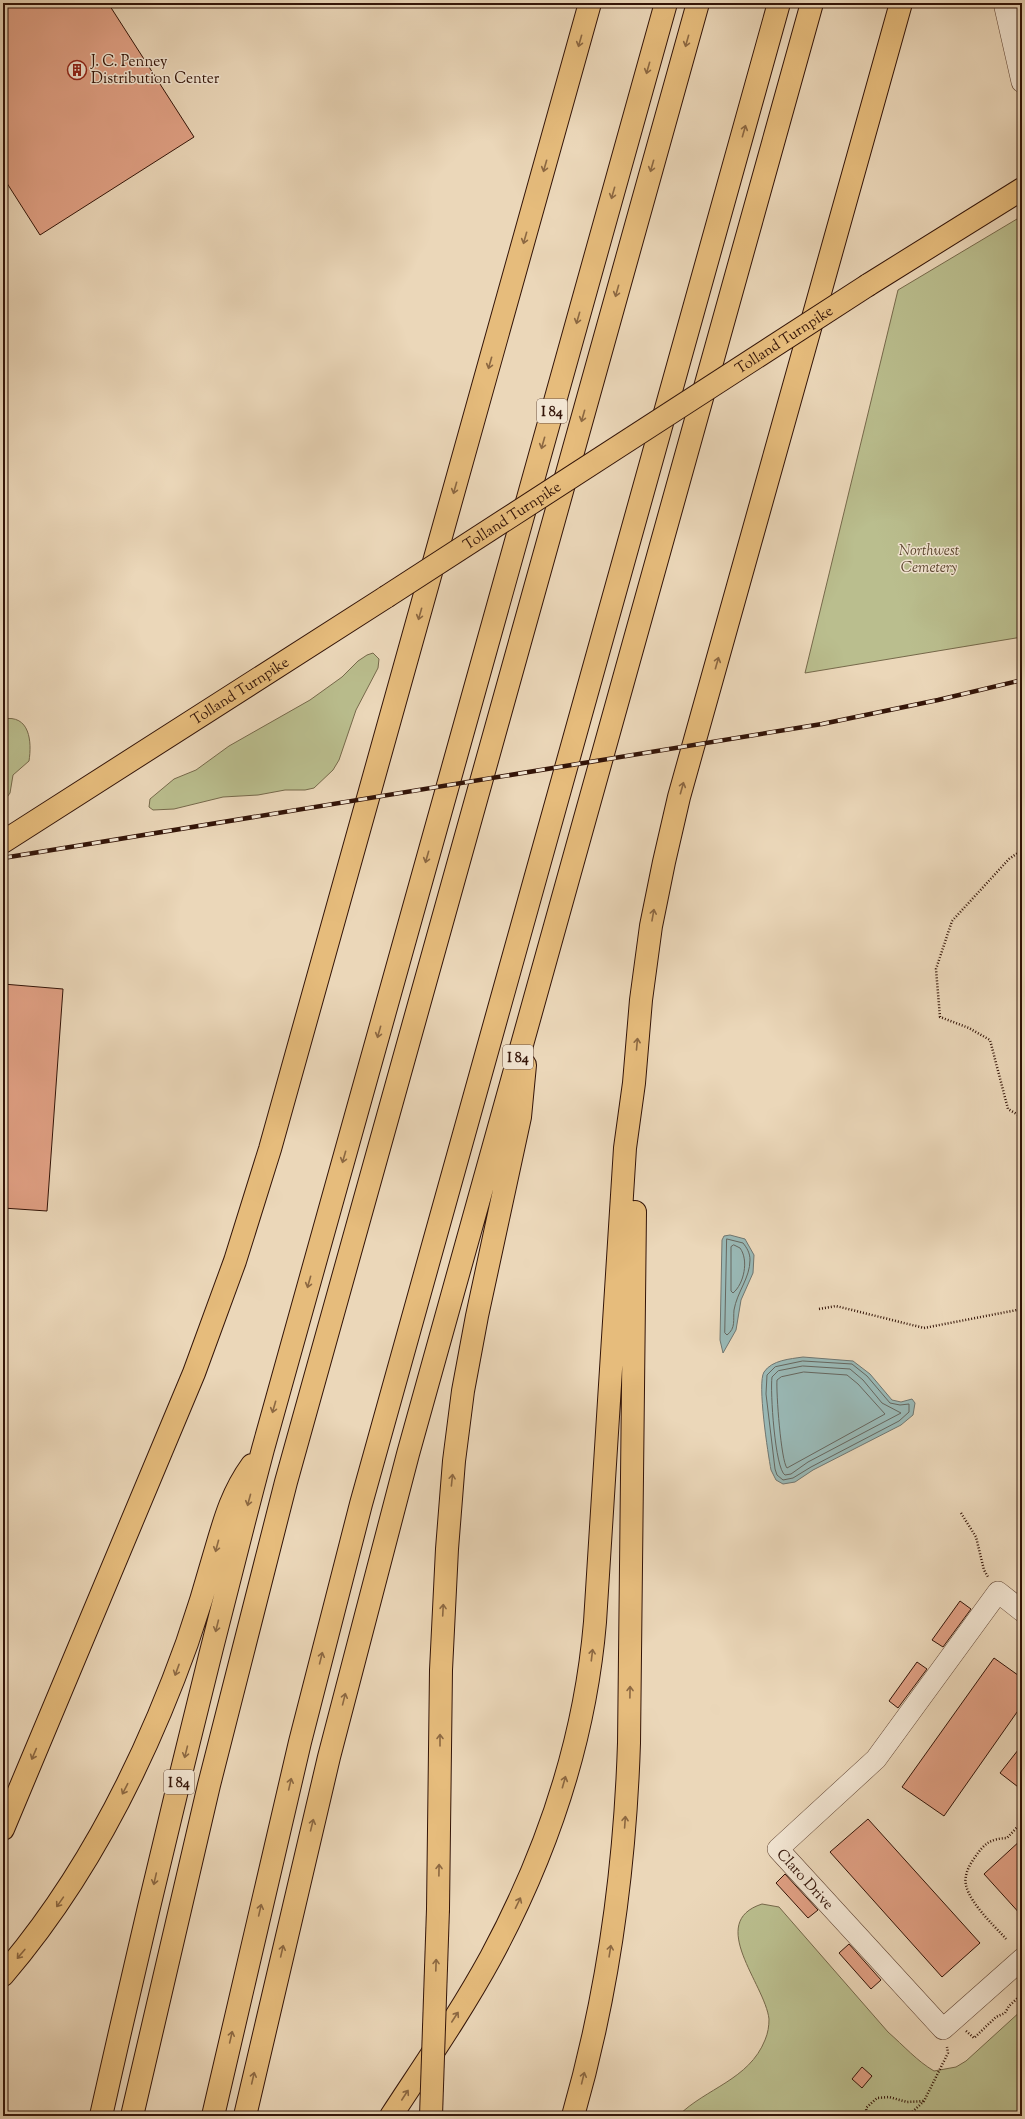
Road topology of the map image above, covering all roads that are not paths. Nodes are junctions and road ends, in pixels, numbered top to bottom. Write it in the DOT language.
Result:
graph roads {
  1 [pos="590,3"];
  2 [pos="666,3"];
  3 [pos="698,3"];
  4 [pos="779,3"];
  5 [pos="812,3"];
  6 [pos="901,3"];
  7 [pos="1004,3"];
  8 [pos="1020,3"];
  9 [pos="1022,10"];
  10 [pos="1022,82"];
  11 [pos="1022,189"];
  12 [pos="3,842"];
  13 [pos="524,1032"];
  14 [pos="634,1083"];
  15 [pos="263,1449"];
  16 [pos="1022,1611"];
  17 [pos="3,1828"];
  18 [pos="1022,1959"];
  19 [pos="3,1975"];
  20 [pos="101,2116"];
  21 [pos="132,2116"];
  22 [pos="212,2116"];
  23 [pos="245,2116"];
  24 [pos="391,2116"];
  25 [pos="431,2116"];
  26 [pos="573,2116"];
  1 -- 17 [label="main road, one-way"];
  2 -- 15 [label="main road, I 84, one-way"];
  3 -- 21 [label="main road, one-way"];
  22 -- 4 [label="main road, one-way"];
  5 -- 13 [label="main road, I 84"];
  14 -- 6 [label="main road, one-way"];
  7 -- 10 [label="street"];
  8 -- 9 [label="street"];
  11 -- 12 [label="main road, Tolland Turnpike, bridge"];
  23 -- 13 [label="main road, I 84, one-way"];
  25 -- 13 [label="main road, one-way, bridge"];
  24 -- 14 [label="main road, one-way"];
  26 -- 14 [label="main road, one-way"];
  15 -- 19 [label="main road, one-way"];
  15 -- 20 [label="main road, I 84, one-way"];
  16 -- 18 [label="street, Claro Drive"];
}
